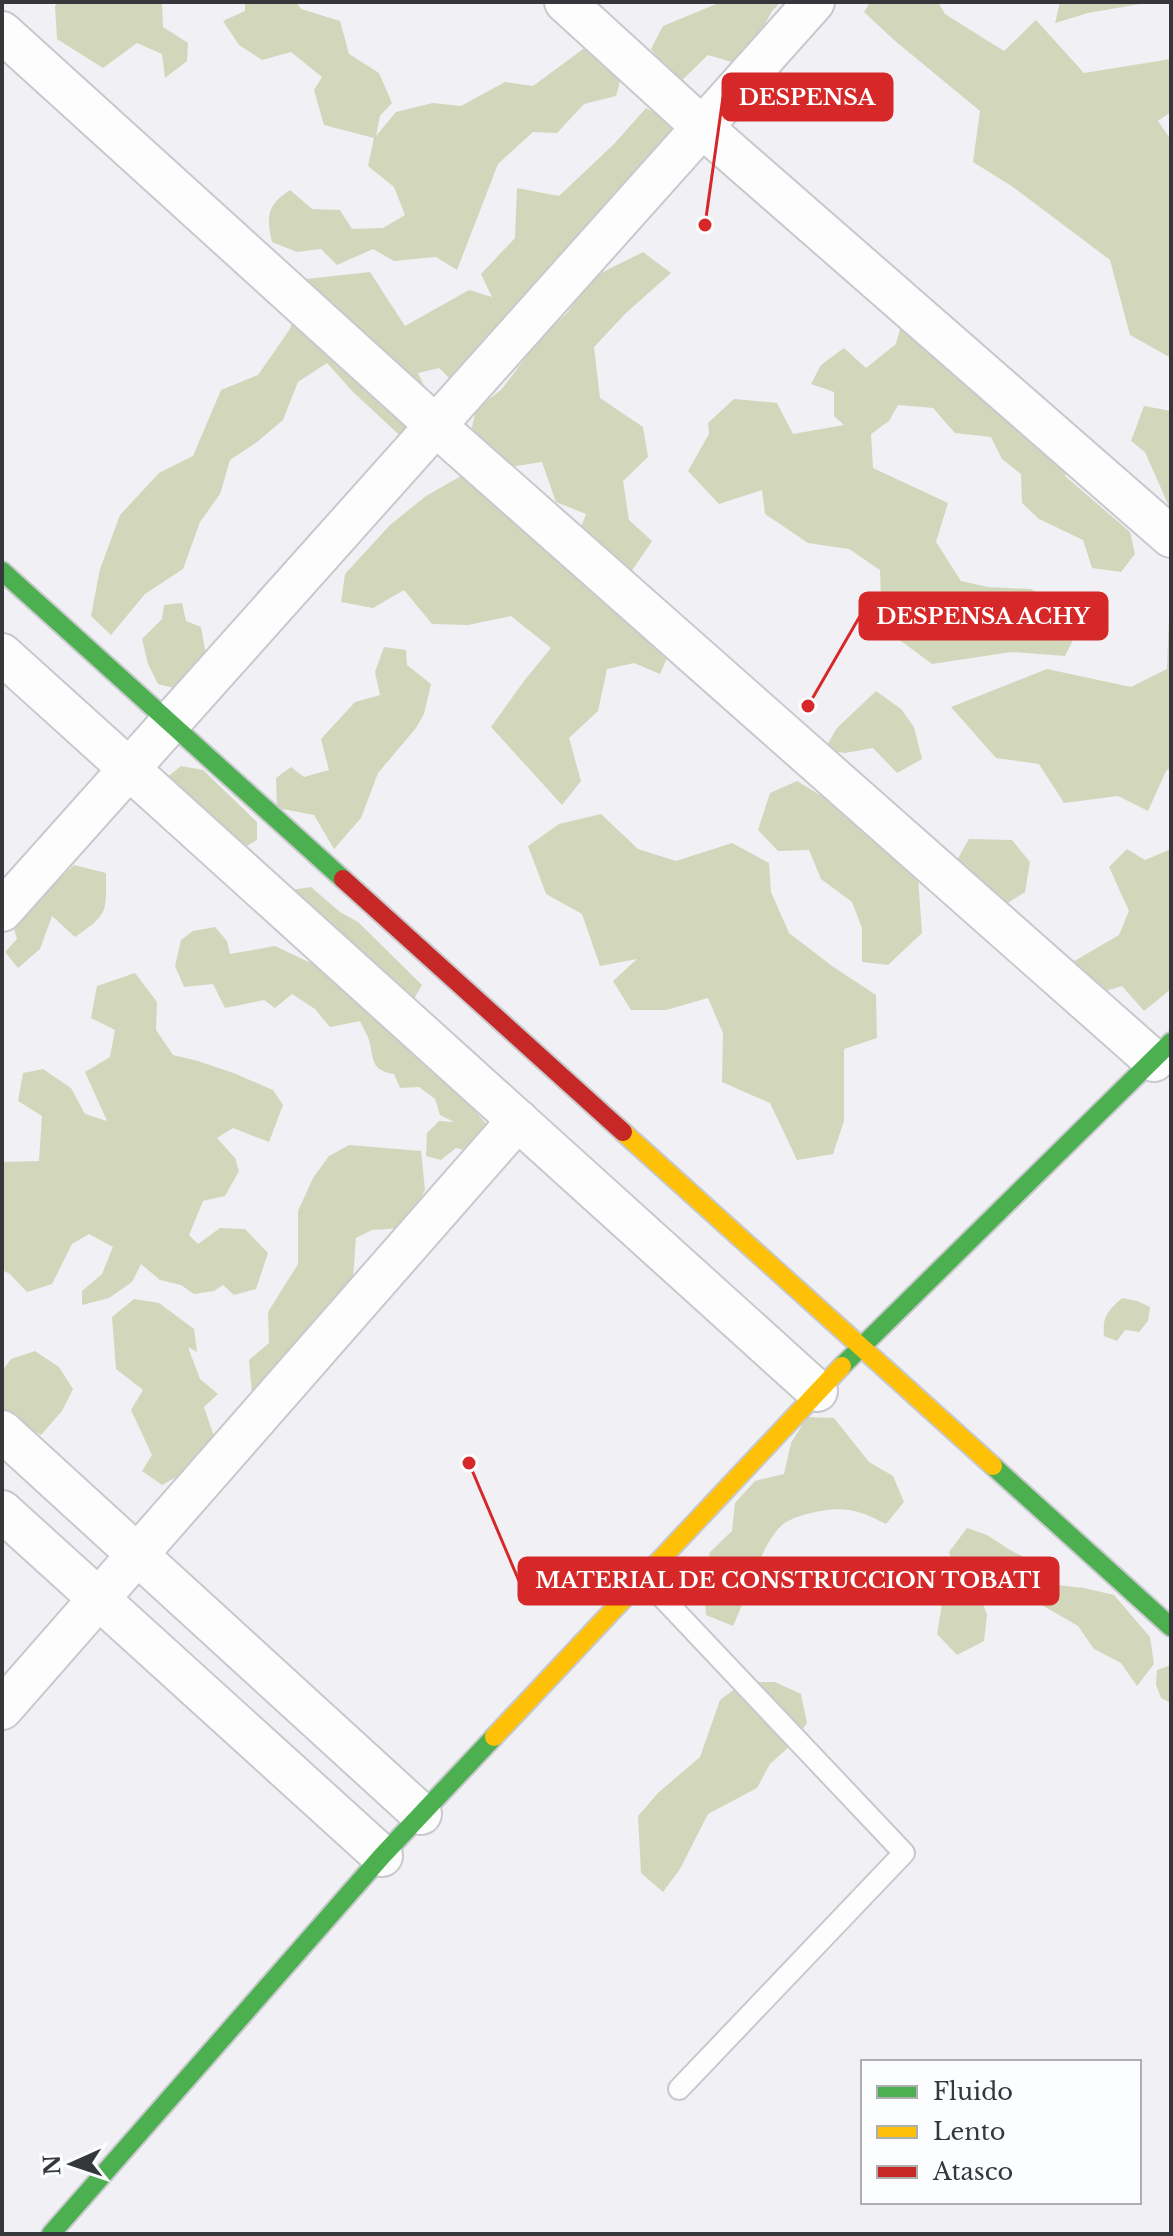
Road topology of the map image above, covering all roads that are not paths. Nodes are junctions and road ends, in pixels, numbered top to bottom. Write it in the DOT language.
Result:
graph roads {
  1 [pos="565,2"];
  2 [pos="814,2"];
  3 [pos="2,32"];
  4 [pos="702,127"];
  5 [pos="435,425"];
  6 [pos="1171,537"];
  7 [pos="2,571"];
  8 [pos="2,654"];
  9 [pos="169,722"];
  10 [pos="129,770"];
  11 [pos="2,911"];
  12 [pos="1162,1051"];
  13 [pos="518,1120"];
  14 [pos="860,1346"];
  15 [pos="817,1391"];
  16 [pos="2,1431"];
  17 [pos="2,1511"];
  18 [pos="137,1555"];
  19 [pos="643,1577"];
  20 [pos="98,1598"];
  21 [pos="1171,1627"];
  22 [pos="2,1709"];
  23 [pos="421,1814"];
  24 [pos="382,1856"];
  25 [pos="679,2089"];
  26 [pos="51,2234"];
  1 -- 4 [label="street"];
  2 -- 4 [label="street"];
  3 -- 5 [label="street"];
  4 -- 5 [label="street"];
  4 -- 6 [label="street"];
  5 -- 9 [label="street"];
  5 -- 12 [label="street"];
  7 -- 9 [label="street"];
  8 -- 10 [label="street"];
  9 -- 10 [label="street"];
  9 -- 14 [label="street"];
  10 -- 11 [label="street"];
  10 -- 13 [label="street"];
  12 -- 14 [label="street"];
  13 -- 15 [label="street"];
  13 -- 18 [label="street"];
  14 -- 15 [label="street"];
  14 -- 21 [label="street"];
  15 -- 19 [label="street"];
  16 -- 18 [label="street"];
  17 -- 20 [label="street"];
  18 -- 20 [label="street"];
  18 -- 23 [label="street"];
  19 -- 23 [label="street"];
  19 -- 25 [label="lane"];
  20 -- 22 [label="street"];
  20 -- 24 [label="street"];
  23 -- 24 [label="street"];
  24 -- 26 [label="street"];
}
